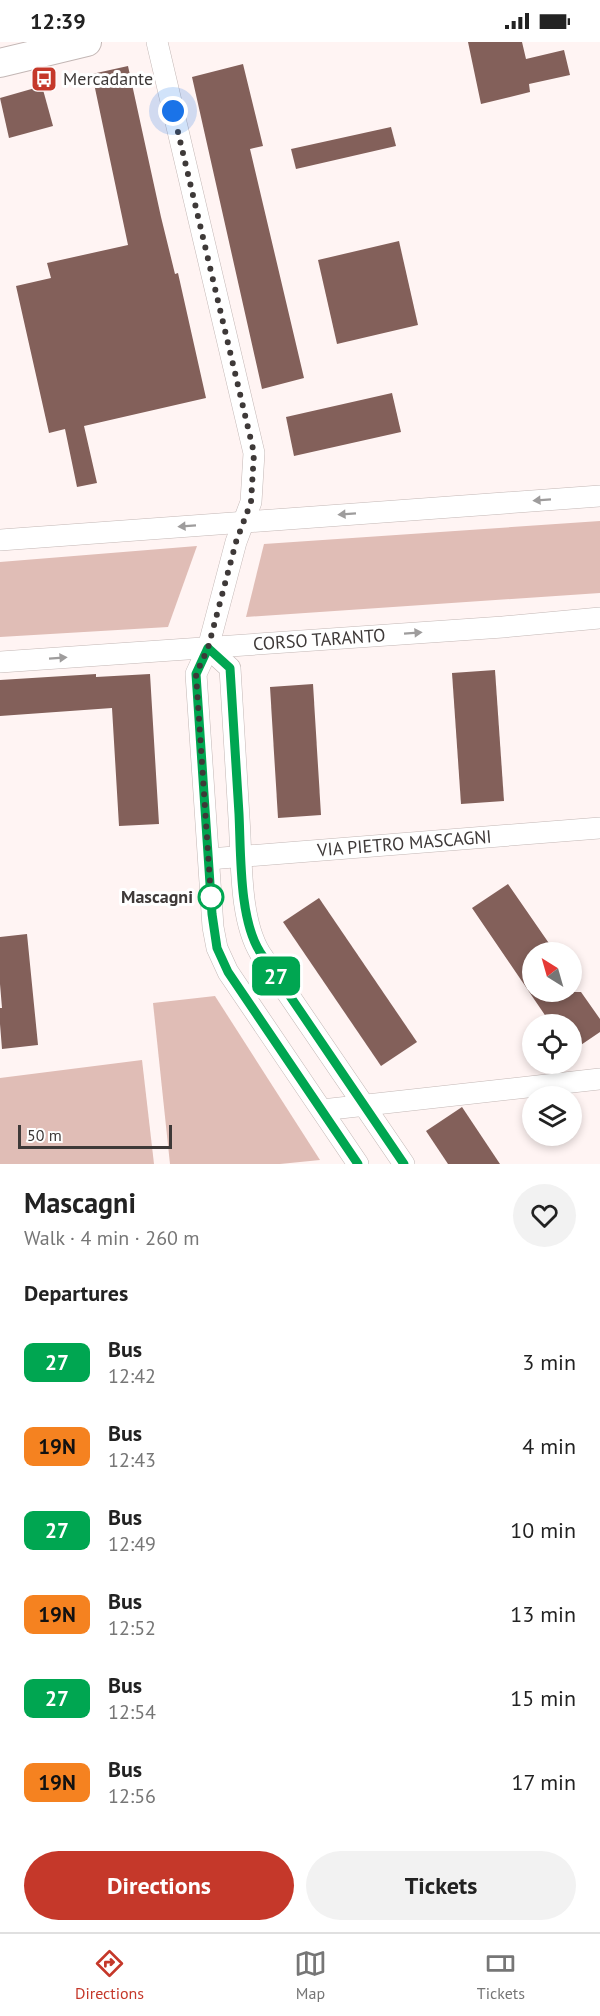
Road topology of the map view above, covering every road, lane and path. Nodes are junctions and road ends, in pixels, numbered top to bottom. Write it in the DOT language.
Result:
graph roads {
  1 [pos="87,42"];
  2 [pos="157,42"];
  3 [pos="0,63"];
  4 [pos="600,496"];
  5 [pos="245,522"];
  6 [pos="0,540"];
  7 [pos="600,618"];
  8 [pos="208,648"];
  9 [pos="0,662"];
  10 [pos="600,828"];
  11 [pos="242,857"];
  12 [pos="209,859"];
  13 [pos="600,1079"];
  14 [pos="364,1106"];
  15 [pos="322,1110"];
  16 [pos="358,1164"];
  17 [pos="404,1164"];
  1 -- 3 [label="main road"];
  2 -- 5 [label="street"];
  4 -- 5 [label="street, one-way"];
  5 -- 6 [label="street, one-way"];
  5 -- 8 [label="street"];
  8 -- 7 [label="street, CORSO TARANTO, one-way"];
  9 -- 8 [label="street, CORSO TARANTO, one-way"];
  8 -- 11 [label="street"];
  8 -- 12 [label="street"];
  10 -- 11 [label="street, VIA PIETRO MASCAGNI"];
  11 -- 12 [label="street, VIA PIETRO MASCAGNI"];
  11 -- 14 [label="street"];
  12 -- 15 [label="street"];
  13 -- 14 [label="street"];
  14 -- 15 [label="street"];
  14 -- 17 [label="street"];
  15 -- 16 [label="street"];
}
